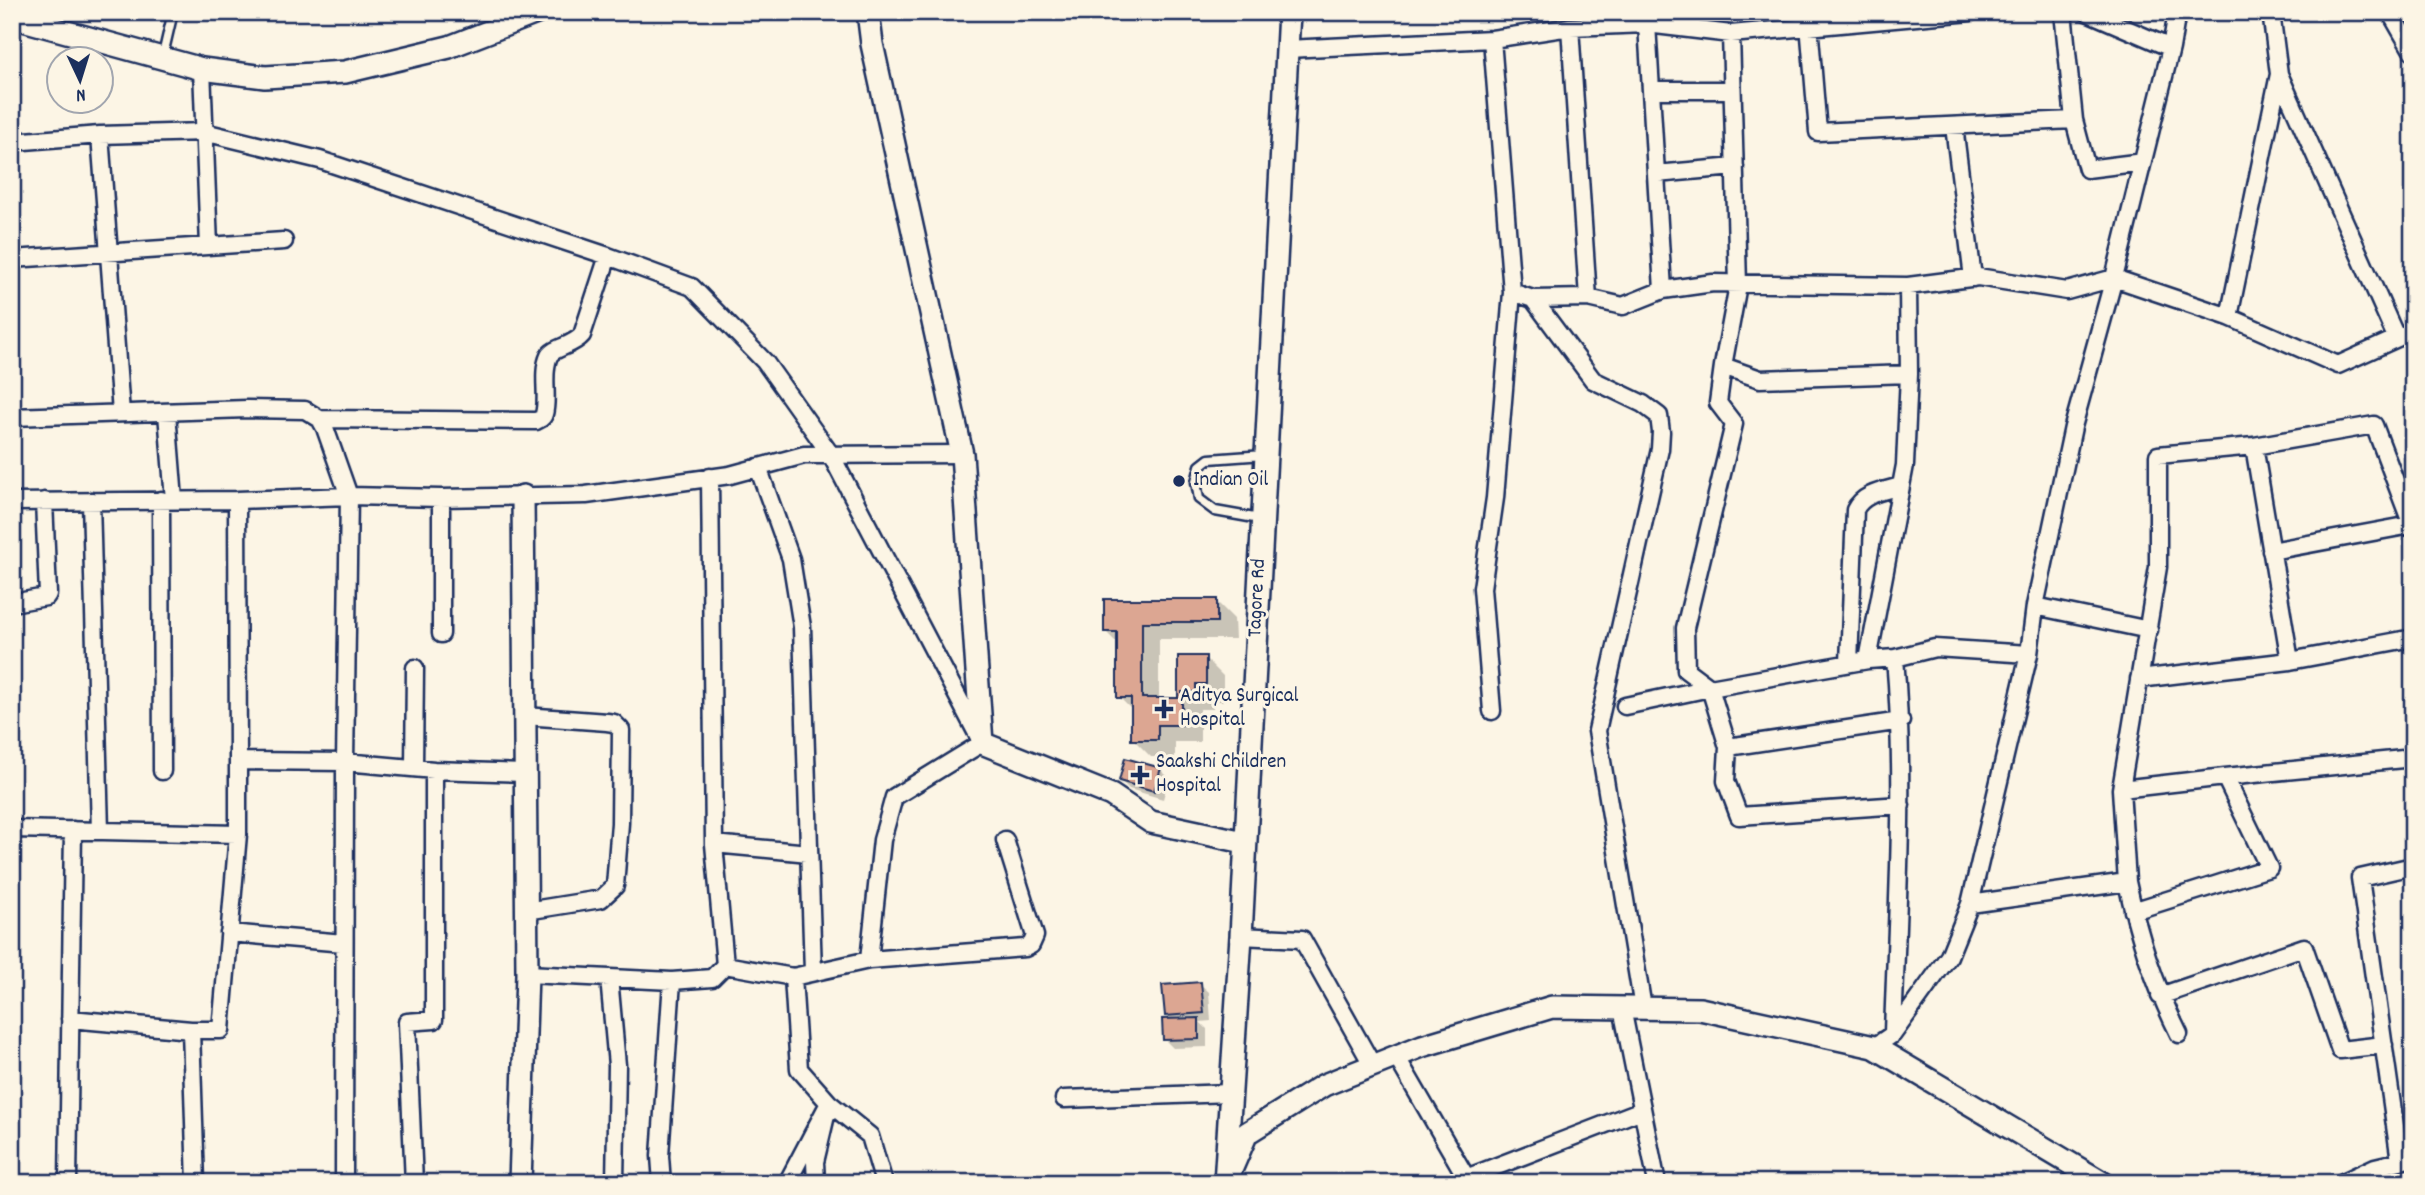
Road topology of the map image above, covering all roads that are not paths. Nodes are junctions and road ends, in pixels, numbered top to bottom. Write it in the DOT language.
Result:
graph roads {
  1 [pos="173,12"];
  2 [pos="539,12"];
  3 [pos="869,12"];
  4 [pos="1289,12"];
  5 [pos="1970,12"];
  6 [pos="2063,12"];
  7 [pos="2087,12"];
  8 [pos="2177,12"];
  9 [pos="2271,12"];
  10 [pos="2390,12"];
  11 [pos="1937,15"];
  12 [pos="12,17"];
  13 [pos="1809,20"];
  14 [pos="1647,24"];
  15 [pos="1570,27"];
  16 [pos="1731,34"];
  17 [pos="1492,39"];
  18 [pos="2411,47"];
  19 [pos="2171,48"];
  20 [pos="1287,49"];
  21 [pos="162,58"];
  22 [pos="202,69"];
  23 [pos="2279,74"];
  24 [pos="1651,90"];
  25 [pos="1732,90"];
  26 [pos="2074,120"];
  27 [pos="1954,126"];
  28 [pos="204,132"];
  29 [pos="100,135"];
  30 [pos="12,142"];
  31 [pos="2143,162"];
  32 [pos="1735,167"];
  33 [pos="1656,174"];
  34 [pos="284,241"];
  35 [pos="209,246"];
  36 [pos="109,253"];
  37 [pos="608,256"];
  38 [pos="12,259"];
  39 [pos="1973,278"];
  40 [pos="2114,278"];
  41 [pos="1738,285"];
  42 [pos="1908,286"];
  43 [pos="1663,290"];
  44 [pos="1512,292"];
  45 [pos="1588,298"];
  46 [pos="1533,299"];
  47 [pos="2228,317"];
  48 [pos="2413,331"];
  49 [pos="2396,337"];
  50 [pos="1723,366"];
  51 [pos="1909,374"];
  52 [pos="167,412"];
  53 [pos="121,413"];
  54 [pos="12,417"];
  55 [pos="320,419"];
  56 [pos="2254,446"];
  57 [pos="831,454"];
  58 [pos="962,454"];
  59 [pos="1266,455"];
  60 [pos="758,467"];
  61 [pos="710,477"];
  62 [pos="1901,486"];
  63 [pos="349,496"];
  64 [pos="523,496"];
  65 [pos="441,498"];
  66 [pos="168,500"];
  67 [pos="237,500"];
  68 [pos="44,501"];
  69 [pos="91,501"];
  70 [pos="12,502"];
  71 [pos="1263,520"];
  72 [pos="2412,526"];
  73 [pos="2272,551"];
  74 [pos="12,603"];
  75 [pos="2035,606"];
  76 [pos="2149,630"];
  77 [pos="441,634"];
  78 [pos="2413,638"];
  79 [pos="2029,654"];
  80 [pos="1895,658"];
  81 [pos="1868,660"];
  82 [pos="2290,661"];
  83 [pos="1849,663"];
  84 [pos="415,668"];
  85 [pos="2139,679"];
  86 [pos="1710,688"];
  87 [pos="1625,706"];
  88 [pos="1492,711"];
  89 [pos="525,716"];
  90 [pos="1900,721"];
  91 [pos="982,743"];
  92 [pos="1728,747"];
  93 [pos="2413,758"];
  94 [pos="238,761"];
  95 [pos="345,762"];
  96 [pos="414,768"];
  97 [pos="434,770"];
  98 [pos="162,771"];
  99 [pos="525,773"];
  100 [pos="2225,778"];
  101 [pos="2121,789"];
  102 [pos="1901,804"];
  103 [pos="12,829"];
  104 [pos="73,830"];
  105 [pos="100,831"];
  106 [pos="238,834"];
  107 [pos="1005,840"];
  108 [pos="1244,842"];
  109 [pos="714,844"];
  110 [pos="809,853"];
  111 [pos="2413,866"];
  112 [pos="2127,883"];
  113 [pos="1970,904"];
  114 [pos="526,911"];
  115 [pos="2133,911"];
  116 [pos="229,933"];
  117 [pos="1241,936"];
  118 [pos="344,943"];
  119 [pos="869,960"];
  120 [pos="725,965"];
  121 [pos="813,972"];
  122 [pos="527,974"];
  123 [pos="793,977"];
  124 [pos="610,978"];
  125 [pos="672,981"];
  126 [pos="2160,996"];
  127 [pos="1632,1008"];
  128 [pos="70,1019"];
  129 [pos="191,1030"];
  130 [pos="1893,1034"];
  131 [pos="2179,1034"];
  132 [pos="2384,1045"];
  133 [pos="1874,1047"];
  134 [pos="1396,1056"];
  135 [pos="1373,1066"];
  136 [pos="1230,1093"];
  137 [pos="1064,1099"];
  138 [pos="829,1103"];
  139 [pos="1642,1110"];
  140 [pos="2407,1160"];
  141 [pos="1460,1180"];
  142 [pos="68,1183"];
  143 [pos="196,1183"];
  144 [pos="344,1183"];
  145 [pos="414,1183"];
  146 [pos="520,1183"];
  147 [pos="615,1183"];
  148 [pos="662,1183"];
  149 [pos="787,1183"];
  150 [pos="816,1183"];
  151 [pos="884,1183"];
  152 [pos="1225,1183"];
  153 [pos="1657,1183"];
  154 [pos="2103,1183"];
  155 [pos="2341,1183"];
  1 -- 21 [label="lane"];
  2 -- 22 [label="street"];
  3 -- 58 [label="street"];
  4 -- 20 [label="street, Tagore Rd"];
  5 -- 11 [label="street"];
  6 -- 26 [label="street"];
  7 -- 19 [label="street"];
  8 -- 19 [label="street"];
  9 -- 23 [label="street"];
  10 -- 18 [label="street"];
  11 -- 13 [label="street"];
  12 -- 21 [label="street"];
  13 -- 16 [label="street"];
  13 -- 27 [label="street"];
  14 -- 15 [label="street"];
  14 -- 16 [label="street"];
  14 -- 24 [label="street"];
  15 -- 17 [label="street"];
  15 -- 45 [label="street"];
  16 -- 25 [label="street"];
  17 -- 20 [label="street"];
  17 -- 44 [label="street"];
  19 -- 31 [label="street"];
  20 -- 59 [label="street, Tagore Rd"];
  21 -- 22 [label="street"];
  22 -- 28 [label="street"];
  23 -- 47 [label="street"];
  23 -- 49 [label="street"];
  24 -- 25 [label="street"];
  24 -- 33 [label="street"];
  25 -- 32 [label="street"];
  26 -- 27 [label="street"];
  26 -- 31 [label="street"];
  27 -- 39 [label="street"];
  28 -- 29 [label="street"];
  28 -- 35 [label="street"];
  28 -- 37 [label="street"];
  29 -- 30 [label="street"];
  29 -- 36 [label="street"];
  31 -- 40 [label="street"];
  32 -- 33 [label="street"];
  32 -- 41 [label="street"];
  33 -- 43 [label="street"];
  34 -- 35 [label="street"];
  35 -- 36 [label="street"];
  36 -- 38 [label="street"];
  36 -- 53 [label="street"];
  37 -- 55 [label="street"];
  37 -- 57 [label="street"];
  39 -- 40 [label="street"];
  39 -- 42 [label="street"];
  40 -- 47 [label="street"];
  40 -- 75 [label="street"];
  41 -- 42 [label="street"];
  41 -- 43 [label="street"];
  41 -- 50 [label="street"];
  42 -- 51 [label="street"];
  43 -- 45 [label="street"];
  44 -- 46 [label="street"];
  44 -- 88 [label="street"];
  45 -- 46 [label="street"];
  46 -- 127 [label="street"];
  47 -- 49 [label="street"];
  48 -- 49 [label="street"];
  50 -- 51 [label="street"];
  50 -- 86 [label="street"];
  51 -- 62 [label="street"];
  52 -- 53 [label="street"];
  52 -- 55 [label="street"];
  52 -- 66 [label="street"];
  53 -- 54 [label="street"];
  55 -- 63 [label="street"];
  56 -- 72 [label="street"];
  56 -- 73 [label="street"];
  56 -- 76 [label="street"];
  57 -- 58 [label="street"];
  57 -- 60 [label="street"];
  57 -- 91 [label="street"];
  58 -- 91 [label="street"];
  59 -- 71 [label="street, Tagore Rd"];
  59 -- 71 [label="lane"];
  60 -- 61 [label="street"];
  60 -- 110 [label="street"];
  61 -- 64 [label="street"];
  61 -- 109 [label="street"];
  62 -- 81 [label="street"];
  62 -- 83 [label="street"];
  63 -- 65 [label="street"];
  63 -- 67 [label="street"];
  63 -- 95 [label="street"];
  64 -- 65 [label="street"];
  64 -- 89 [label="street"];
  65 -- 77 [label="street"];
  66 -- 67 [label="street"];
  66 -- 69 [label="street"];
  66 -- 98 [label="street"];
  67 -- 94 [label="street"];
  68 -- 69 [label="street"];
  68 -- 70 [label="street"];
  68 -- 74 [label="street"];
  69 -- 105 [label="street"];
  71 -- 108 [label="street, Tagore Rd"];
  72 -- 73 [label="street"];
  73 -- 82 [label="street"];
  75 -- 76 [label="street"];
  75 -- 79 [label="street"];
  76 -- 85 [label="street"];
  78 -- 82 [label="street"];
  79 -- 80 [label="street"];
  79 -- 113 [label="street"];
  80 -- 81 [label="street"];
  80 -- 90 [label="street"];
  81 -- 83 [label="street"];
  82 -- 85 [label="street"];
  83 -- 86 [label="street"];
  84 -- 96 [label="street"];
  85 -- 101 [label="street"];
  86 -- 87 [label="street"];
  86 -- 92 [label="street"];
  89 -- 99 [label="street"];
  89 -- 114 [label="street"];
  90 -- 92 [label="street"];
  90 -- 102 [label="street"];
  91 -- 108 [label="street"];
  91 -- 119 [label="street"];
  92 -- 102 [label="street"];
  93 -- 100 [label="street"];
  94 -- 95 [label="street"];
  94 -- 106 [label="street"];
  95 -- 96 [label="street"];
  95 -- 118 [label="street"];
  96 -- 97 [label="street"];
  97 -- 99 [label="street"];
  97 -- 145 [label="street"];
  99 -- 114 [label="street"];
  100 -- 101 [label="street"];
  100 -- 115 [label="street"];
  101 -- 112 [label="street"];
  102 -- 130 [label="street"];
  103 -- 104 [label="street"];
  104 -- 105 [label="street"];
  104 -- 128 [label="street"];
  105 -- 106 [label="street"];
  106 -- 116 [label="street"];
  107 -- 119 [label="street"];
  108 -- 117 [label="street, Tagore Rd"];
  109 -- 110 [label="street"];
  109 -- 120 [label="street"];
  110 -- 121 [label="street"];
  111 -- 132 [label="street"];
  112 -- 113 [label="street"];
  112 -- 115 [label="street"];
  113 -- 130 [label="street"];
  114 -- 122 [label="street"];
  115 -- 126 [label="street"];
  116 -- 118 [label="street"];
  116 -- 129 [label="street"];
  117 -- 135 [label="street"];
  117 -- 136 [label="street, Tagore Rd"];
  118 -- 144 [label="street"];
  119 -- 121 [label="street"];
  120 -- 123 [label="street"];
  120 -- 125 [label="street"];
  121 -- 123 [label="street"];
  122 -- 124 [label="street"];
  122 -- 146 [label="street"];
  123 -- 138 [label="street"];
  124 -- 125 [label="street"];
  124 -- 147 [label="street"];
  125 -- 148 [label="street"];
  126 -- 131 [label="street"];
  126 -- 132 [label="street"];
  127 -- 133 [label="street"];
  127 -- 134 [label="street"];
  127 -- 139 [label="street"];
  128 -- 129 [label="street"];
  128 -- 142 [label="street"];
  129 -- 143 [label="street"];
  130 -- 133 [label="street"];
  132 -- 140 [label="street"];
  133 -- 154 [label="street"];
  134 -- 135 [label="street"];
  134 -- 141 [label="street"];
  135 -- 152 [label="street"];
  136 -- 137 [label="street"];
  136 -- 152 [label="street, Tagore Rd"];
  138 -- 149 [label="street"];
  138 -- 150 [label="street"];
  138 -- 151 [label="street"];
  139 -- 141 [label="street"];
  139 -- 153 [label="street"];
  140 -- 155 [label="street"];
}
